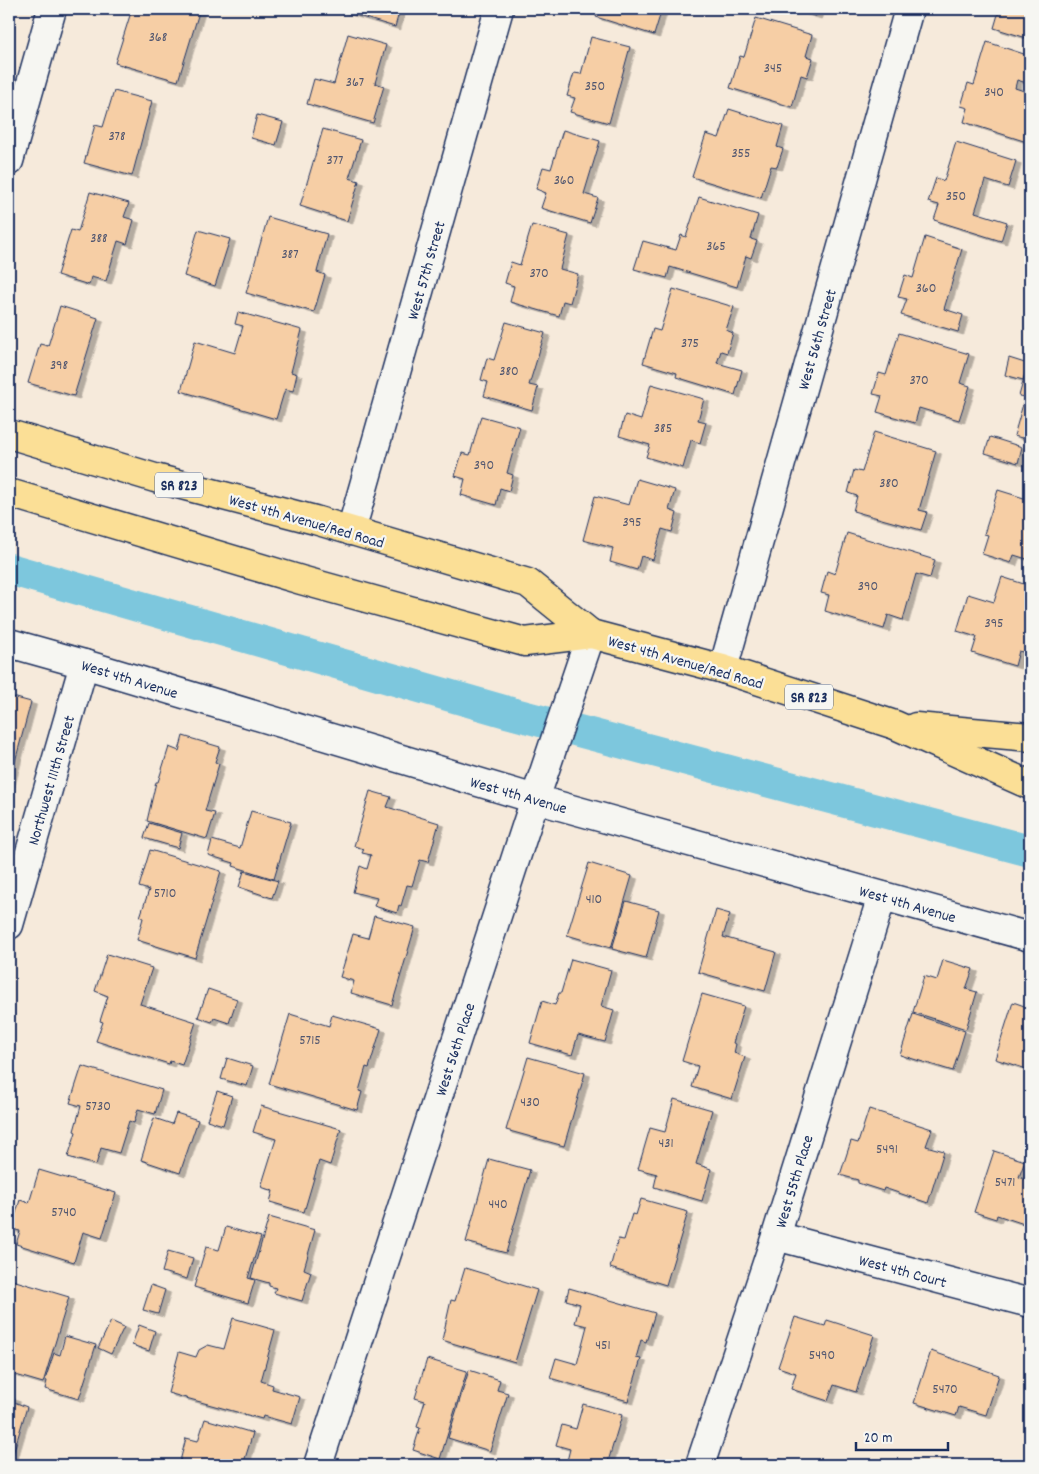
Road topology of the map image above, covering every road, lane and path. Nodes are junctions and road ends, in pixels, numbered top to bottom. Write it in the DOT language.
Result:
graph roads {
  1 [pos="52,9"];
  2 [pos="499,9"];
  3 [pos="909,9"];
  4 [pos="9,161"];
  5 [pos="9,434"];
  6 [pos="9,493"];
  7 [pos="351,531"];
  8 [pos="591,634"];
  9 [pos="9,643"];
  10 [pos="84,664"];
  11 [pos="723,669"];
  12 [pos="895,725"];
  13 [pos="1030,737"];
  14 [pos="1030,785"];
  15 [pos="535,799"];
  16 [pos="882,896"];
  17 [pos="9,925"];
  18 [pos="1030,937"];
  19 [pos="776,1236"];
  20 [pos="1030,1303"];
  21 [pos="318,1465"];
  22 [pos="700,1465"];
  1 -- 4 [label="street"];
  2 -- 7 [label="street, West 57th Street"];
  3 -- 11 [label="street, West 56th Street"];
  5 -- 7 [label="main road, West 4th Avenue/Red Road / SR 823"];
  6 -- 8 [label="main road, West 4th Avenue/Red Road / SR 823"];
  7 -- 8 [label="main road, West 4th Avenue/Red Road / SR 823"];
  8 -- 11 [label="main road, West 4th Avenue/Red Road / SR 823"];
  8 -- 15 [label="street, West 56th Place"];
  9 -- 10 [label="street, West 4th Avenue"];
  10 -- 15 [label="street, West 4th Avenue"];
  10 -- 17 [label="street, Northwest 111th Street"];
  11 -- 12 [label="main road, West 4th Avenue/Red Road / SR 823"];
  12 -- 13 [label="main road, West 4th Avenue/Red Road / SR 823"];
  12 -- 14 [label="main road, West 4th Avenue/Red Road / SR 823"];
  15 -- 16 [label="street, West 4th Avenue"];
  15 -- 21 [label="street, West 56th Place"];
  16 -- 18 [label="street, West 4th Avenue"];
  16 -- 19 [label="street, West 55th Place"];
  19 -- 20 [label="street, West 4th Court"];
  19 -- 22 [label="street, West 55th Place"];
}
